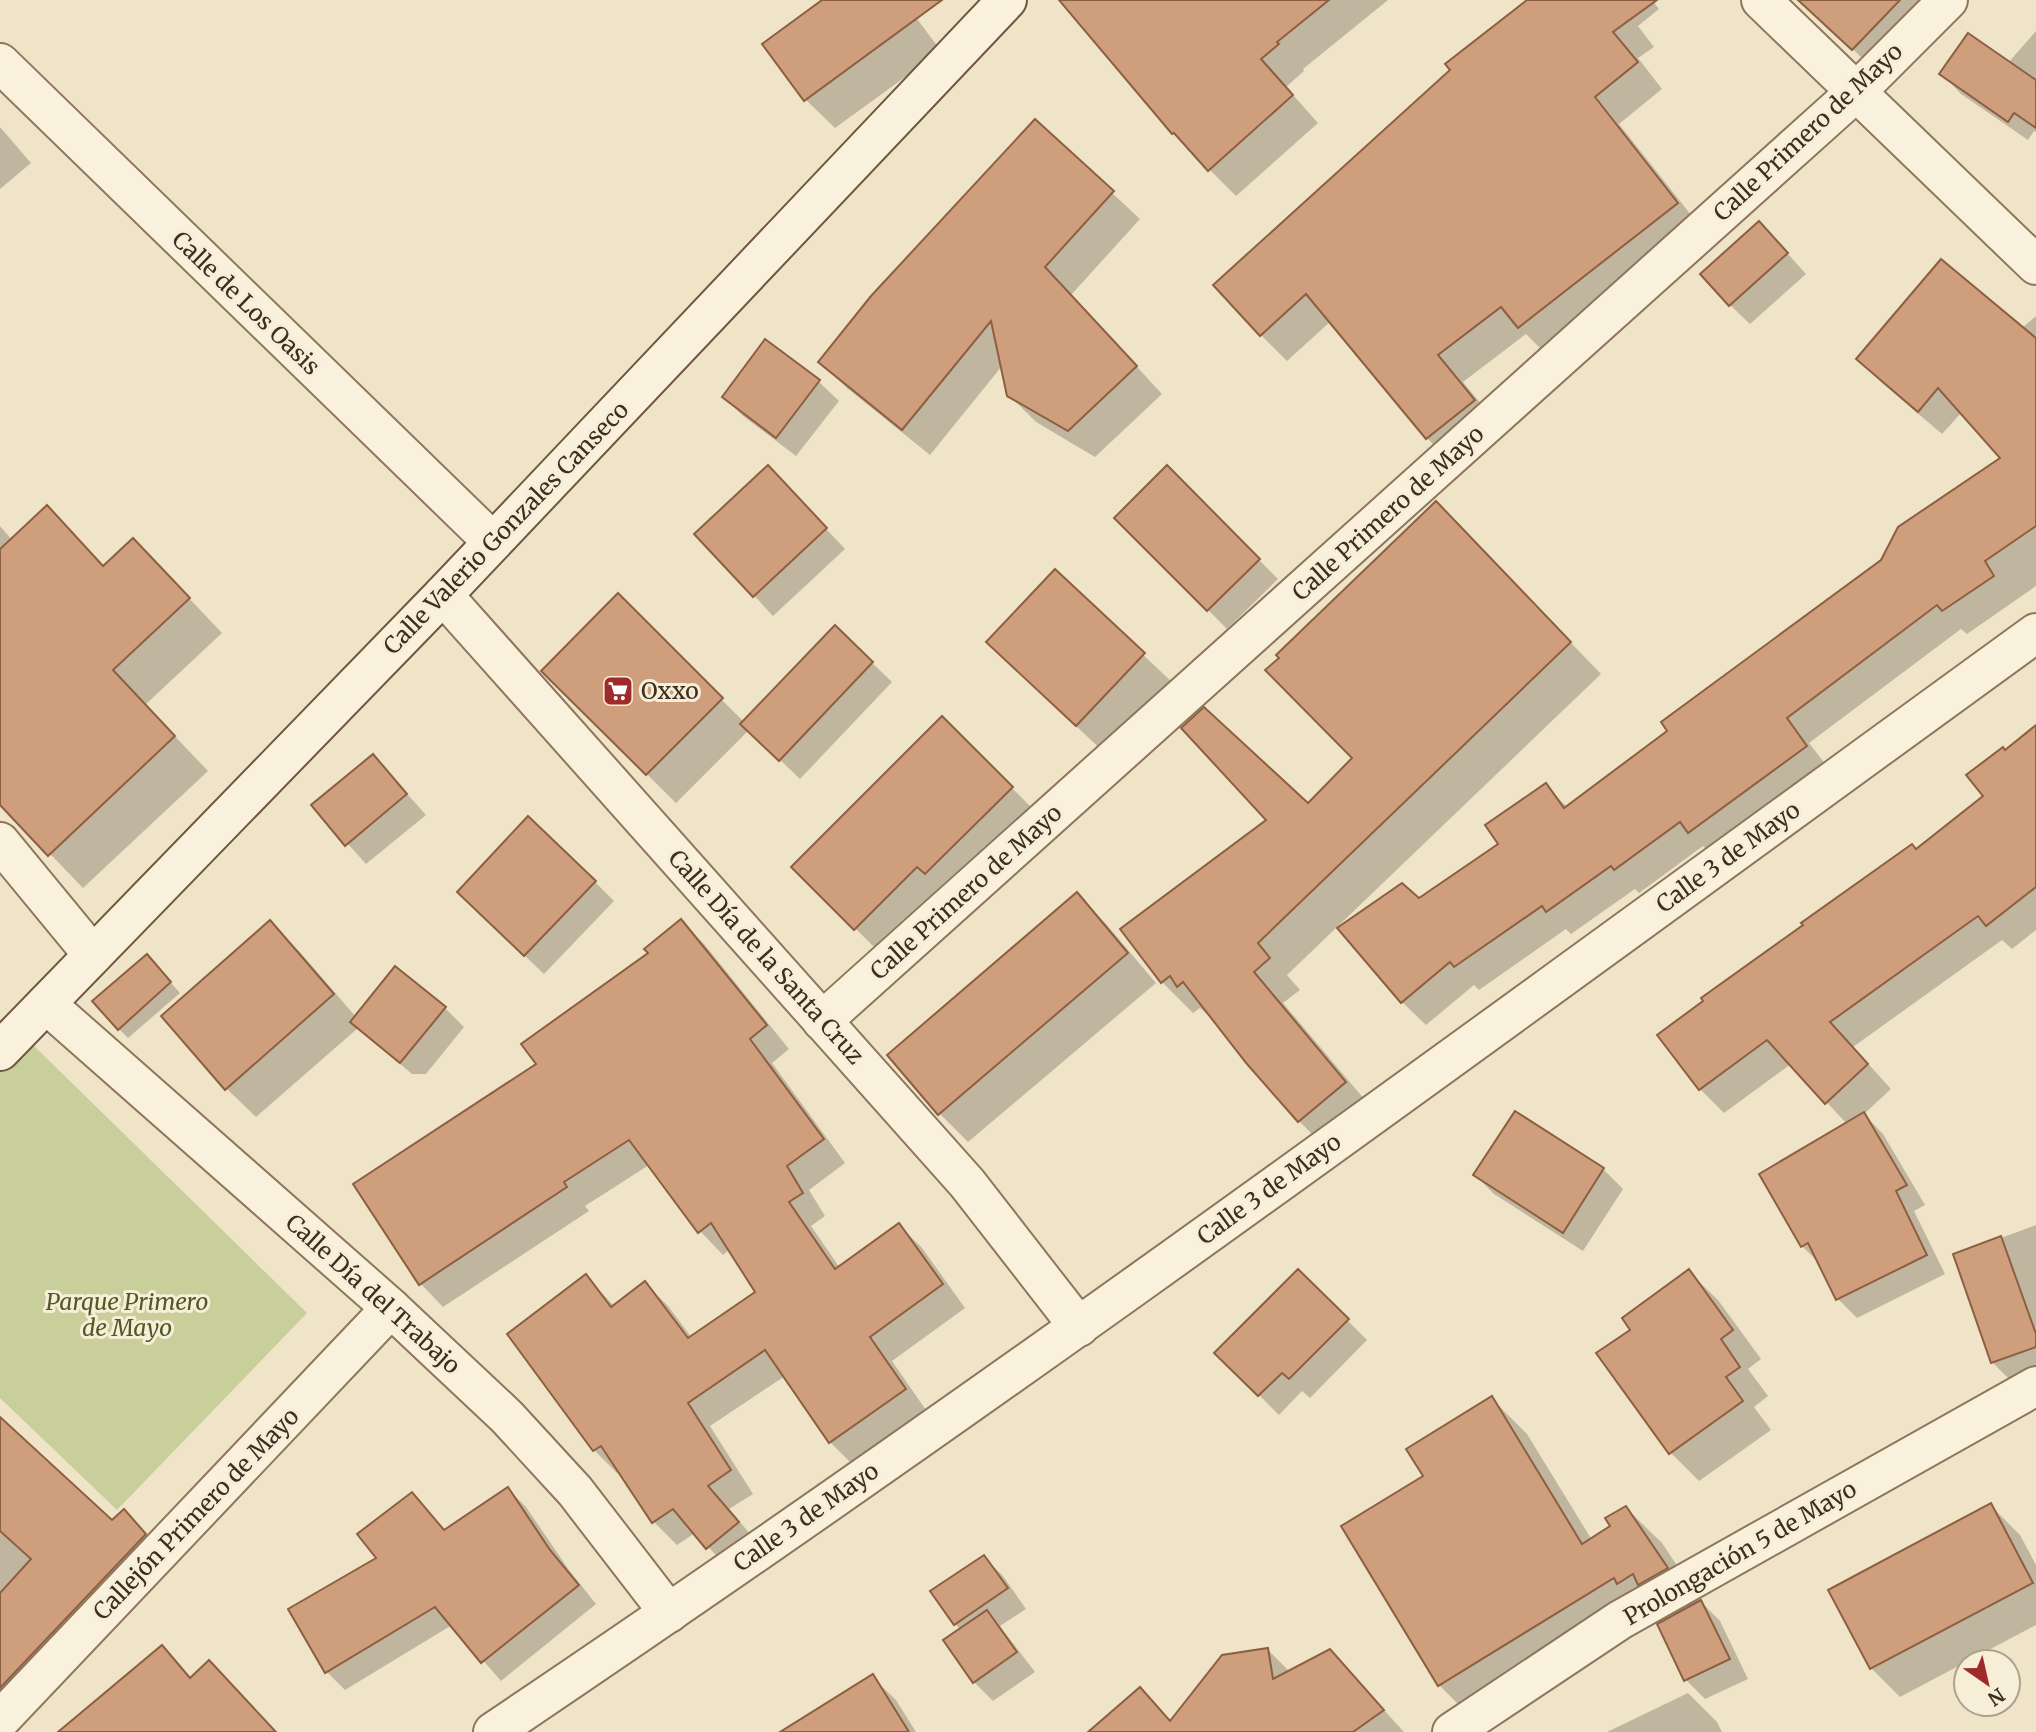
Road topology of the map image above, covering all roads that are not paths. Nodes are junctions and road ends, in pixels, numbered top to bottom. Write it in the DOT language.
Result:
graph roads {
  1 [pos="1007,0"];
  2 [pos="1761,0"];
  3 [pos="1948,0"];
  4 [pos="0,63"];
  5 [pos="1856,92"];
  6 [pos="2036,265"];
  7 [pos="493,542"];
  8 [pos="443,595"];
  9 [pos="2036,634"];
  10 [pos="0,842"];
  11 [pos="93,956"];
  12 [pos="46,1004"];
  13 [pos="822,1021"];
  14 [pos="0,1051"];
  15 [pos="391,1308"];
  16 [pos="1079,1327"];
  17 [pos="2036,1387"];
  18 [pos="669,1613"];
  19 [pos="0,1720"];
  20 [pos="492,1732"];
  21 [pos="1452,1732"];
  1 -- 7 [label="street, Calle Valerio Gonzales Canseco"];
  2 -- 5 [label="street"];
  3 -- 5 [label="street, Calle Primero de Mayo"];
  4 -- 7 [label="street, Calle de Los Oasis"];
  5 -- 6 [label="street"];
  5 -- 13 [label="street, Calle Primero de Mayo"];
  7 -- 8 [label="street, Calle Valerio Gonzales Canseco"];
  8 -- 11 [label="street, Calle Valerio Gonzales Canseco"];
  8 -- 13 [label="street, Calle Día de la Santa Cruz"];
  9 -- 16 [label="street, Calle 3 de Mayo"];
  10 -- 11 [label="street"];
  11 -- 12 [label="street, Calle Valerio Gonzales Canseco"];
  12 -- 14 [label="street, Calle Valerio Gonzales Canseco"];
  12 -- 15 [label="street, Calle Día del Trabajo"];
  13 -- 16 [label="street, Calle Día de la Santa Cruz"];
  15 -- 18 [label="street, Calle Día del Trabajo"];
  15 -- 19 [label="street, Callejón Primero de Mayo"];
  16 -- 18 [label="street, Calle 3 de Mayo"];
  17 -- 21 [label="street, Prolongación 5 de Mayo"];
  18 -- 20 [label="street, Calle 3 de Mayo"];
}
